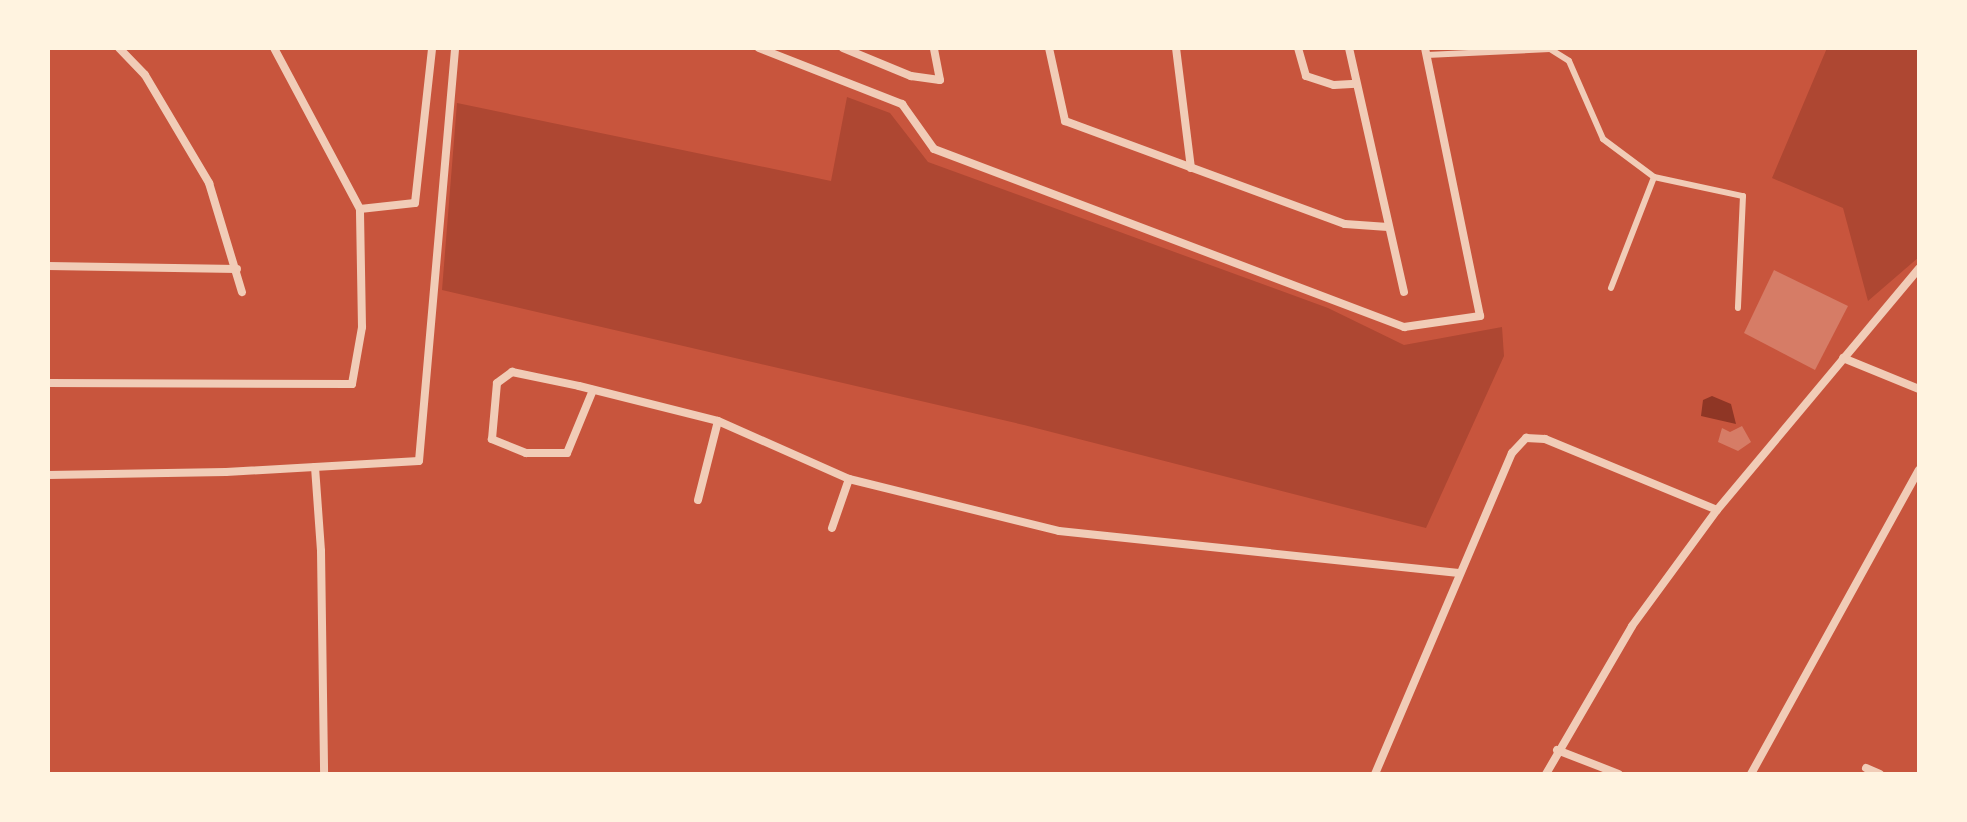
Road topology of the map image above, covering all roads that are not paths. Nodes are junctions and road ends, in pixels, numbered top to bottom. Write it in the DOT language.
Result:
graph roads {
  1 [pos="119,48"];
  2 [pos="274,48"];
  3 [pos="432,48"];
  4 [pos="455,48"];
  5 [pos="759,48"];
  6 [pos="843,48"];
  7 [pos="934,48"];
  8 [pos="1049,48"];
  9 [pos="1176,48"];
  10 [pos="1298,48"];
  11 [pos="1349,48"];
  12 [pos="1426,52"];
  13 [pos="1356,84"];
  14 [pos="1191,168"];
  15 [pos="1654,177"];
  16 [pos="360,209"];
  17 [pos="1388,227"];
  18 [pos="48,266"];
  19 [pos="1919,268"];
  20 [pos="237,269"];
  21 [pos="1611,288"];
  22 [pos="242,292"];
  23 [pos="1404,292"];
  24 [pos="1738,308"];
  25 [pos="1843,358"];
  26 [pos="48,383"];
  27 [pos="1919,389"];
  28 [pos="593,390"];
  29 [pos="718,421"];
  30 [pos="315,467"];
  31 [pos="1919,470"];
  32 [pos="48,475"];
  33 [pos="849,479"];
  34 [pos="698,500"];
  35 [pos="1717,510"];
  36 [pos="832,528"];
  37 [pos="1459,573"];
  38 [pos="1557,750"];
  39 [pos="1866,768"];
  40 [pos="324,774"];
  41 [pos="1375,774"];
  42 [pos="1546,774"];
  43 [pos="1619,774"];
  44 [pos="1751,774"];
  45 [pos="1880,774"];
  1 -- 20 [label="street"];
  2 -- 16 [label="street"];
  3 -- 16 [label="street"];
  4 -- 30 [label="street"];
  5 -- 12 [label="street"];
  6 -- 7 [label="street"];
  8 -- 14 [label="street"];
  9 -- 14 [label="street"];
  10 -- 13 [label="street"];
  11 -- 13 [label="street"];
  12 -- 15 [label="lane"];
  13 -- 17 [label="street"];
  14 -- 17 [label="street"];
  15 -- 21 [label="lane"];
  15 -- 24 [label="lane"];
  16 -- 26 [label="street"];
  17 -- 23 [label="street"];
  18 -- 20 [label="street"];
  19 -- 25 [label="street"];
  20 -- 22 [label="street"];
  25 -- 27 [label="street"];
  25 -- 35 [label="street"];
  28 -- 28 [label="street"];
  28 -- 29 [label="street"];
  29 -- 33 [label="street"];
  29 -- 34 [label="street"];
  30 -- 32 [label="street"];
  30 -- 40 [label="street"];
  31 -- 44 [label="street"];
  33 -- 36 [label="street"];
  33 -- 37 [label="street"];
  35 -- 37 [label="street"];
  35 -- 38 [label="street"];
  37 -- 41 [label="street"];
  38 -- 42 [label="street"];
  38 -- 43 [label="street"];
  39 -- 45 [label="street"];
}
